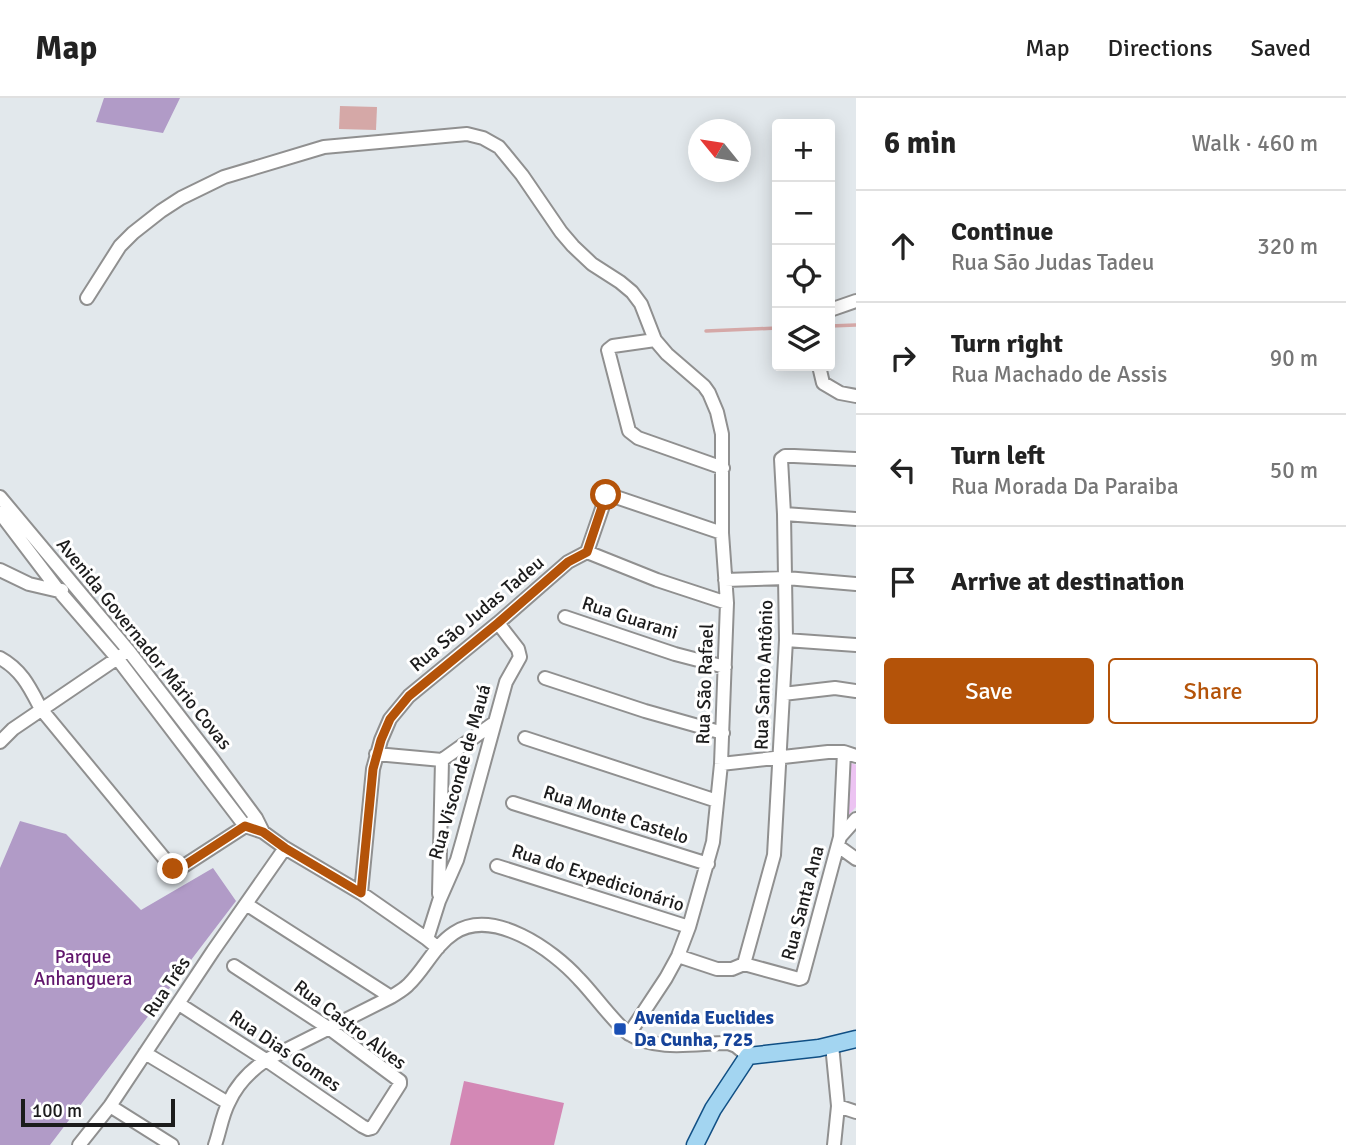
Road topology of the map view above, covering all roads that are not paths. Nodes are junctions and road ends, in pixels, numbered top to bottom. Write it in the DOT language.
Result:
graph roads {
  1 [pos="87,298"];
  2 [pos="856,301"];
  3 [pos="835,308"];
  4 [pos="655,340"];
  5 [pos="820,371"];
  6 [pos="856,396"];
  7 [pos="856,460"];
  8 [pos="723,468"];
  9 [pos="0,497"];
  10 [pos="0,513"];
  11 [pos="784,514"];
  12 [pos="856,519"];
  13 [pos="722,533"];
  14 [pos="587,552"];
  15 [pos="0,570"];
  16 [pos="786,578"];
  17 [pos="725,580"];
  18 [pos="72,584"];
  19 [pos="856,584"];
  20 [pos="59,592"];
  21 [pos="727,603"];
  22 [pos="565,617"];
  23 [pos="498,623"];
  24 [pos="786,640"];
  25 [pos="856,645"];
  26 [pos="123,654"];
  27 [pos="0,658"];
  28 [pos="725,667"];
  29 [pos="545,678"];
  30 [pos="856,691"];
  31 [pos="783,694"];
  32 [pos="41,709"];
  33 [pos="494,723"];
  34 [pos="723,733"];
  35 [pos="185,736"];
  36 [pos="526,738"];
  37 [pos="0,742"];
  38 [pos="376,754"];
  39 [pos="850,754"];
  40 [pos="780,758"];
  41 [pos="442,760"];
  42 [pos="721,764"];
  43 [pos="718,801"];
  44 [pos="513,803"];
  45 [pos="256,818"];
  46 [pos="856,819"];
  47 [pos="245,826"];
  48 [pos="263,832"];
  49 [pos="839,841"];
  50 [pos="285,848"];
  51 [pos="856,859"];
  52 [pos="708,864"];
  53 [pos="497,866"];
  54 [pos="361,893"];
  55 [pos="439,901"];
  56 [pos="246,904"];
  57 [pos="689,927"];
  58 [pos="433,943"];
  59 [pos="678,956"];
  60 [pos="744,964"];
  61 [pos="234,966"];
  62 [pos="391,997"];
  63 [pos="179,1004"];
  64 [pos="330,1029"];
  65 [pos="629,1034"];
  66 [pos="856,1040"];
  67 [pos="834,1045"];
  68 [pos="856,1051"];
  69 [pos="145,1053"];
  70 [pos="748,1056"];
  71 [pos="266,1060"];
  72 [pos="228,1103"];
  73 [pos="110,1106"];
  74 [pos="838,1106"];
  75 [pos="856,1112"];
  76 [pos="370,1129"];
  77 [pos="79,1145"];
  78 [pos="172,1145"];
  79 [pos="215,1145"];
  80 [pos="695,1145"];
  81 [pos="834,1145"];
  1 -- 4 [label="street"];
  2 -- 3 [label="street"];
  4 -- 8 [label="street, Rua São Rafael"];
  4 -- 8 [label="street"];
  5 -- 6 [label="street"];
  7 -- 11 [label="street, Rua Santo Antônio"];
  8 -- 13 [label="street, Rua São Rafael"];
  9 -- 18 [label="street, Avenida Governador Mário Covas"];
  10 -- 20 [label="street, Avenida Governador Mário Covas"];
  11 -- 12 [label="street"];
  11 -- 16 [label="street, Rua Santo Antônio"];
  13 -- 14 [label="street"];
  13 -- 17 [label="street, Rua São Rafael"];
  14 -- 21 [label="street"];
  14 -- 23 [label="street, Rua São Judas Tadeu"];
  15 -- 20 [label="street"];
  16 -- 17 [label="street"];
  16 -- 19 [label="street"];
  16 -- 24 [label="street, Rua Santo Antônio"];
  17 -- 21 [label="street, Rua São Rafael"];
  18 -- 20 [label="street"];
  18 -- 26 [label="street, Avenida Governador Mário Covas"];
  20 -- 26 [label="street, Avenida Governador Mário Covas"];
  21 -- 28 [label="street, Rua São Rafael"];
  22 -- 28 [label="street, Rua Guarani"];
  23 -- 33 [label="street, Rua Visconde de Mauá"];
  23 -- 38 [label="street, Rua São Judas Tadeu"];
  24 -- 25 [label="street"];
  24 -- 31 [label="street, Rua Santo Antônio"];
  26 -- 32 [label="street"];
  26 -- 35 [label="street, Avenida Governador Mário Covas"];
  27 -- 32 [label="street"];
  28 -- 34 [label="street, Rua São Rafael"];
  29 -- 34 [label="street"];
  30 -- 31 [label="street"];
  31 -- 40 [label="street, Rua Santo Antônio"];
  32 -- 37 [label="street"];
  32 -- 47 [label="street"];
  33 -- 41 [label="street"];
  33 -- 55 [label="street, Rua Visconde de Mauá"];
  34 -- 42 [label="street, Rua São Rafael"];
  35 -- 45 [label="street, Avenida Governador Mário Covas"];
  35 -- 47 [label="street, Avenida Governador Mário Covas"];
  36 -- 43 [label="street"];
  38 -- 41 [label="street"];
  38 -- 54 [label="street, Rua São Judas Tadeu"];
  39 -- 40 [label="street"];
  39 -- 49 [label="street, Rua Santa Ana"];
  40 -- 42 [label="street"];
  40 -- 60 [label="street, Rua Santo Antônio"];
  41 -- 55 [label="street"];
  42 -- 43 [label="street, Rua São Rafael"];
  43 -- 52 [label="street, Rua São Rafael"];
  44 -- 52 [label="street, Rua Monte Castelo"];
  45 -- 47 [label="street"];
  45 -- 48 [label="street, Avenida Governador Mário Covas"];
  46 -- 49 [label="street, Rua Santa Ana"];
  47 -- 48 [label="street"];
  48 -- 50 [label="street"];
  49 -- 51 [label="street"];
  49 -- 60 [label="street, Rua Santa Ana"];
  50 -- 54 [label="street"];
  50 -- 56 [label="street, Rua Três"];
  52 -- 57 [label="street, Rua São Rafael"];
  53 -- 57 [label="street, Rua do Expedicionário"];
  54 -- 58 [label="street"];
  55 -- 58 [label="street, Rua Visconde de Mauá"];
  56 -- 62 [label="street"];
  56 -- 63 [label="street, Rua Três"];
  57 -- 59 [label="street, Rua São Rafael"];
  58 -- 62 [label="street"];
  58 -- 65 [label="street"];
  59 -- 60 [label="street"];
  59 -- 65 [label="street, Rua São Rafael"];
  61 -- 64 [label="street, Rua Castro Alves"];
  62 -- 64 [label="street"];
  63 -- 69 [label="street, Rua Três"];
  63 -- 71 [label="street, Rua Dias Gomes"];
  64 -- 71 [label="street"];
  64 -- 76 [label="street, Rua Castro Alves"];
  65 -- 70 [label="street"];
  66 -- 67 [label="main road"];
  67 -- 68 [label="street"];
  67 -- 70 [label="main road"];
  67 -- 74 [label="street"];
  69 -- 72 [label="street"];
  69 -- 73 [label="street, Rua Três"];
  70 -- 80 [label="main road"];
  71 -- 72 [label="street"];
  71 -- 76 [label="street, Rua Dias Gomes"];
  72 -- 79 [label="street"];
  73 -- 77 [label="street, Rua Três"];
  73 -- 78 [label="street"];
  74 -- 75 [label="street"];
  74 -- 81 [label="street"];
}
